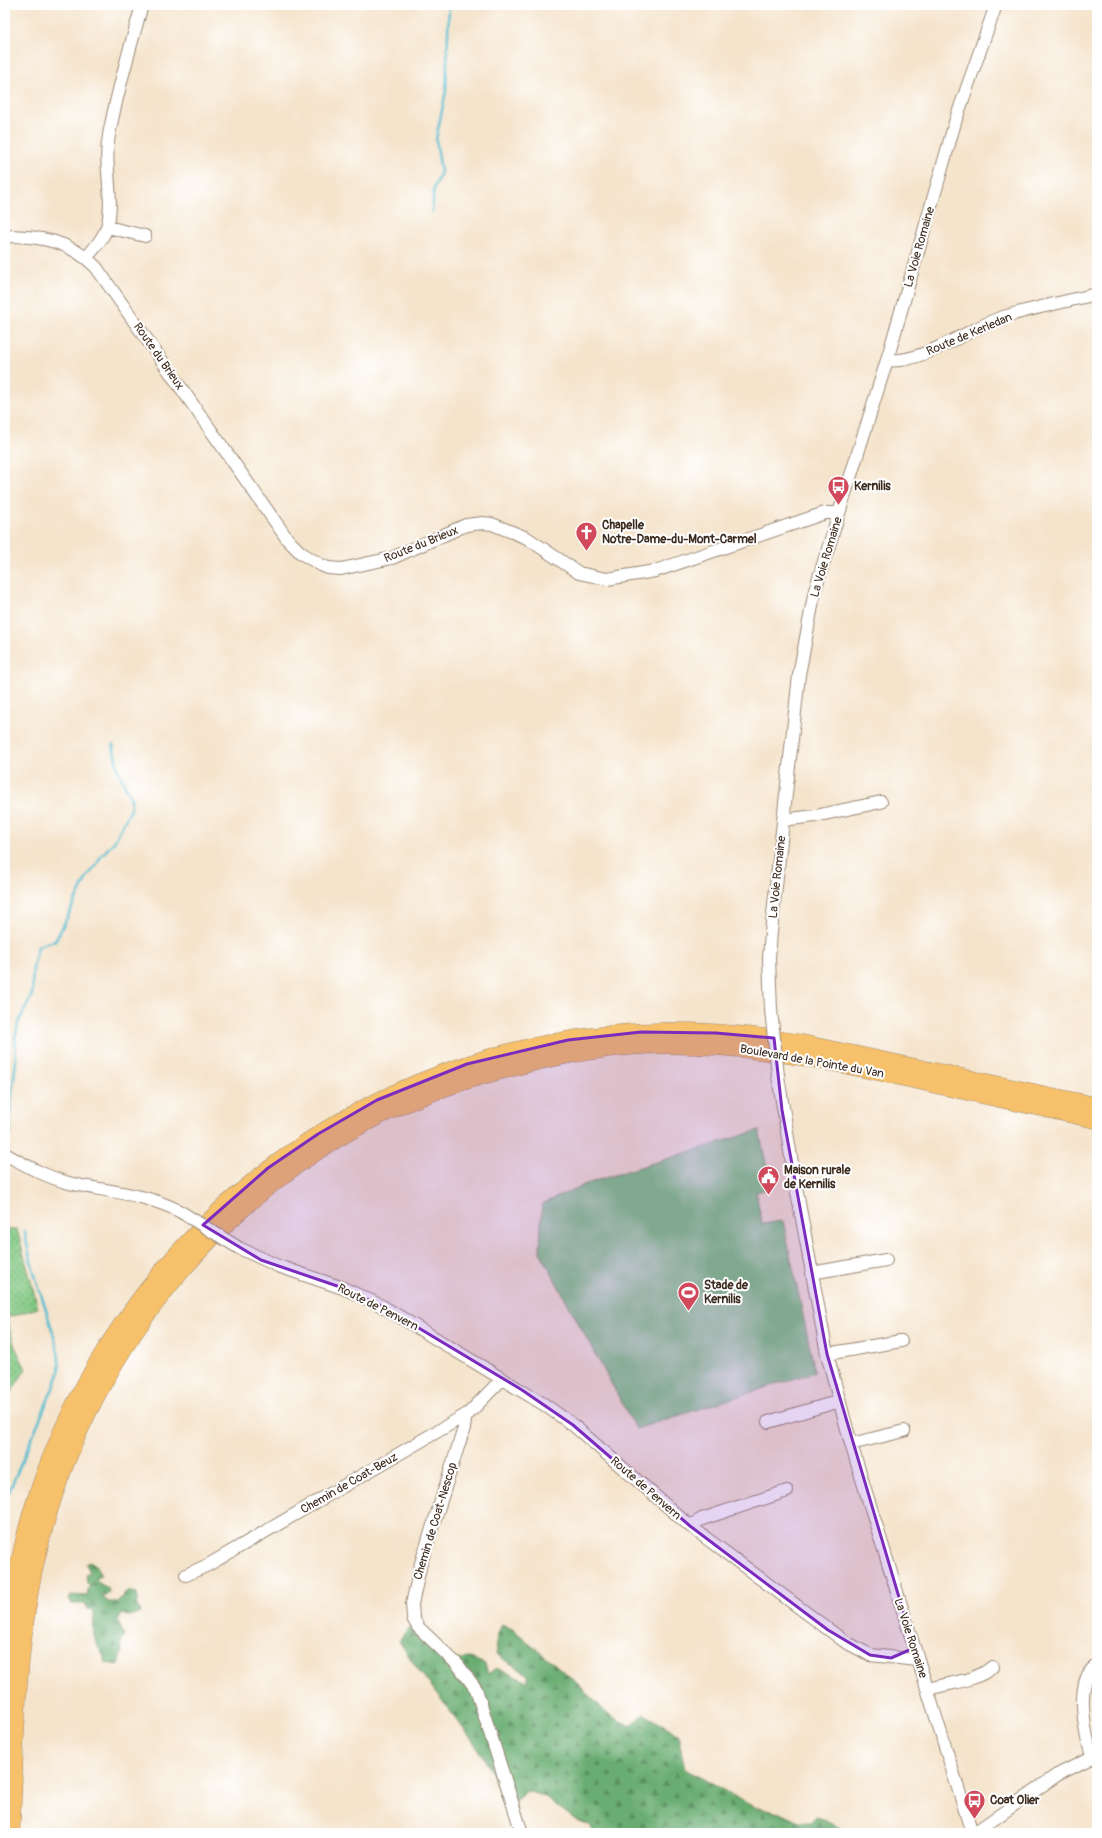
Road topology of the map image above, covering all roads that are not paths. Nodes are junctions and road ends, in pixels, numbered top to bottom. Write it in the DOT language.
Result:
graph roads {
  1 [pos="142,5"];
  2 [pos="996,5"];
  3 [pos="107,227"];
  4 [pos="5,236"];
  5 [pos="145,236"];
  6 [pos="87,257"];
  7 [pos="1097,294"];
  8 [pos="887,360"];
  9 [pos="839,513"];
  10 [pos="881,802"];
  11 [pos="783,820"];
  12 [pos="1097,1106"];
  13 [pos="1097,1120"];
  14 [pos="5,1154"];
  15 [pos="886,1260"];
  16 [pos="812,1273"];
  17 [pos="901,1341"];
  18 [pos="827,1354"];
  19 [pos="502,1379"];
  20 [pos="840,1401"];
  21 [pos="462,1417"];
  22 [pos="768,1422"];
  23 [pos="904,1432"];
  24 [pos="852,1444"];
  25 [pos="787,1491"];
  26 [pos="690,1526"];
  27 [pos="186,1575"];
  28 [pos="914,1648"];
  29 [pos="891,1658"];
  30 [pos="918,1660"];
  31 [pos="992,1667"];
  32 [pos="1096,1667"];
  33 [pos="928,1689"];
  34 [pos="5,1690"];
  35 [pos="15,1748"];
  36 [pos="1095,1756"];
  37 [pos="11,1833"];
  38 [pos="16,1833"];
  39 [pos="522,1833"];
  40 [pos="973,1833"];
  1 -- 3 [label="street"];
  2 -- 8 [label="street, La Voie Romaine"];
  3 -- 5 [label="street"];
  3 -- 6 [label="street"];
  4 -- 6 [label="street, Route du Brieux"];
  6 -- 9 [label="street, Route du Brieux"];
  7 -- 8 [label="street, Route de Kerledan"];
  8 -- 9 [label="street, La Voie Romaine"];
  9 -- 11 [label="street, La Voie Romaine"];
  10 -- 11 [label="street"];
  11 -- 16 [label="street, La Voie Romaine, bridge"];
  12 -- 34 [label="highway, Boulevard de la Pointe du Van"];
  13 -- 35 [label="highway, Boulevard de la Pointe du Van"];
  14 -- 19 [label="street, Route de Penvern, bridge"];
  15 -- 16 [label="street"];
  16 -- 18 [label="street, La Voie Romaine"];
  17 -- 18 [label="street"];
  18 -- 20 [label="street, La Voie Romaine"];
  19 -- 21 [label="street, Chemin de Coat-Beuz"];
  19 -- 26 [label="street, Route de Penvern"];
  20 -- 22 [label="street"];
  20 -- 24 [label="street, La Voie Romaine"];
  21 -- 27 [label="street, Chemin de Coat-Beuz"];
  21 -- 39 [label="street, Chemin de Coat-Nescop"];
  23 -- 24 [label="street"];
  24 -- 28 [label="street, La Voie Romaine"];
  25 -- 26 [label="street, Route de Penvern"];
  26 -- 29 [label="street, Route de Penvern"];
  28 -- 29 [label="street"];
  28 -- 30 [label="street, La Voie Romaine"];
  29 -- 30 [label="street, Route de Penvern"];
  30 -- 33 [label="street, La Voie Romaine"];
  31 -- 33 [label="street"];
  32 -- 36 [label="street"];
  33 -- 40 [label="street, La Voie Romaine"];
  35 -- 37 [label="highway, Boulevard de la Pointe du Van"];
  35 -- 38 [label="highway"];
  36 -- 40 [label="street"];
}
